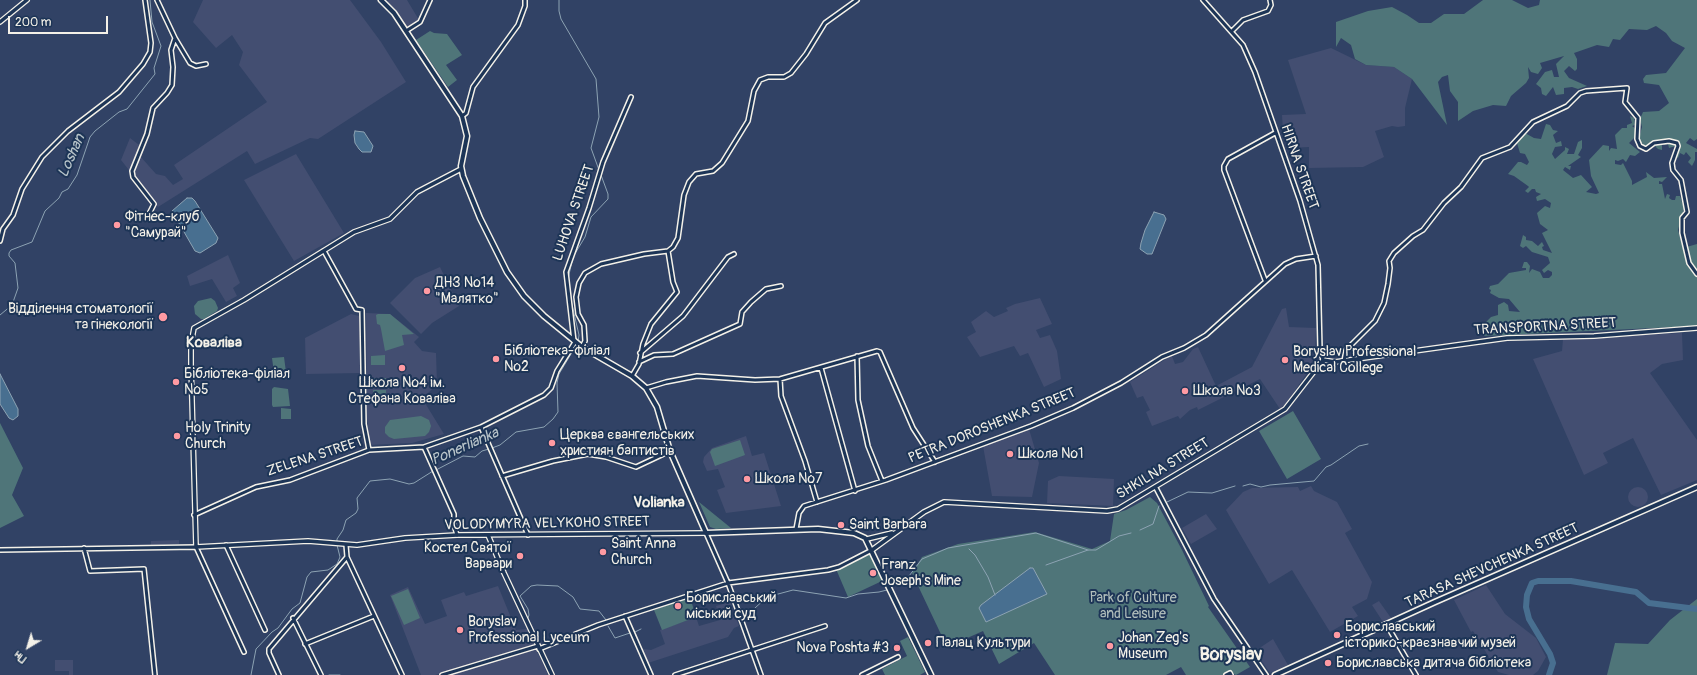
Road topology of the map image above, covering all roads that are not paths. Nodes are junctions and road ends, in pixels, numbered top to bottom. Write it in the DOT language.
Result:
graph roads {
  1 [pos="27,0"];
  2 [pos="144,0"];
  3 [pos="157,0"];
  4 [pos="381,0"];
  5 [pos="430,0"];
  6 [pos="525,0"];
  7 [pos="858,0"];
  8 [pos="1203,0"];
  9 [pos="1270,0"];
  10 [pos="0,22"];
  11 [pos="406,31"];
  12 [pos="1232,31"];
  13 [pos="175,38"];
  14 [pos="206,64"];
  15 [pos="631,97"];
  16 [pos="462,116"];
  17 [pos="1275,133"];
  18 [pos="461,169"];
  19 [pos="149,214"];
  20 [pos="0,241"];
  21 [pos="324,251"];
  22 [pos="668,251"];
  23 [pos="734,254"];
  24 [pos="1316,256"];
  25 [pos="1697,274"];
  26 [pos="1265,280"];
  27 [pos="781,286"];
  28 [pos="1697,328"];
  29 [pos="578,343"];
  30 [pos="640,353"];
  31 [pos="857,356"];
  32 [pos="1323,360"];
  33 [pos="1344,361"];
  34 [pos="639,362"];
  35 [pos="821,368"];
  36 [pos="632,376"];
  37 [pos="780,379"];
  38 [pos="646,388"];
  39 [pos="481,427"];
  40 [pos="424,447"];
  41 [pos="369,450"];
  42 [pos="670,451"];
  43 [pos="935,462"];
  44 [pos="502,476"];
  45 [pos="882,481"];
  46 [pos="1697,487"];
  47 [pos="1156,488"];
  48 [pos="855,490"];
  49 [pos="817,502"];
  50 [pos="194,515"];
  51 [pos="796,529"];
  52 [pos="706,533"];
  53 [pos="893,533"];
  54 [pos="457,535"];
  55 [pos="488,535"];
  56 [pos="528,535"];
  57 [pos="867,539"];
  58 [pos="226,545"];
  59 [pos="346,546"];
  60 [pos="196,547"];
  61 [pos="84,548"];
  62 [pos="0,550"];
  63 [pos="872,550"];
  64 [pos="347,557"];
  65 [pos="728,583"];
  66 [pos="374,616"];
  67 [pos="625,616"];
  68 [pos="293,618"];
  69 [pos="825,626"];
  70 [pos="1388,627"];
  71 [pos="265,630"];
  72 [pos="305,644"];
  73 [pos="538,648"];
  74 [pos="752,650"];
  75 [pos="244,652"];
  76 [pos="898,658"];
  77 [pos="155,675"];
  78 [pos="279,675"];
  79 [pos="321,675"];
  80 [pos="402,675"];
  81 [pos="442,675"];
  82 [pos="552,675"];
  83 [pos="651,675"];
  84 [pos="675,675"];
  85 [pos="761,675"];
  86 [pos="862,675"];
  87 [pos="931,675"];
  88 [pos="1226,675"];
  89 [pos="1231,675"];
  90 [pos="1266,675"];
  91 [pos="1275,675"];
  92 [pos="1416,675"];
  1 -- 10 [label="street"];
  2 -- 20 [label="street"];
  3 -- 13 [label="street"];
  4 -- 11 [label="main road"];
  5 -- 11 [label="street"];
  6 -- 16 [label="street"];
  7 -- 22 [label="street"];
  8 -- 12 [label="street, HIRNA STREET"];
  9 -- 12 [label="street"];
  11 -- 16 [label="main road"];
  12 -- 17 [label="street, HIRNA STREET"];
  13 -- 14 [label="street"];
  13 -- 19 [label="street"];
  15 -- 29 [label="street, LUHOVA STREET"];
  16 -- 18 [label="main road"];
  17 -- 24 [label="street, HIRNA STREET"];
  17 -- 26 [label="street"];
  18 -- 21 [label="street"];
  18 -- 29 [label="main road"];
  21 -- 41 [label="street"];
  21 -- 50 [label="street"];
  22 -- 29 [label="street"];
  22 -- 30 [label="street"];
  23 -- 30 [label="street"];
  24 -- 26 [label="street, PETRA DOROSHENKA STREET"];
  24 -- 32 [label="street, HIRNA STREET"];
  25 -- 33 [label="street"];
  26 -- 43 [label="street, PETRA DOROSHENKA STREET"];
  27 -- 34 [label="street"];
  28 -- 33 [label="street, TRANSPORTNA STREET"];
  29 -- 36 [label="main road"];
  29 -- 39 [label="street, ZELENA STREET"];
  30 -- 34 [label="street"];
  31 -- 35 [label="street"];
  31 -- 43 [label="street"];
  31 -- 45 [label="street"];
  32 -- 33 [label="street, TRANSPORTNA STREET"];
  32 -- 47 [label="street, SHKILNA STREET"];
  34 -- 36 [label="street"];
  35 -- 37 [label="street"];
  35 -- 48 [label="street"];
  36 -- 38 [label="main road"];
  37 -- 38 [label="street"];
  37 -- 49 [label="street"];
  38 -- 42 [label="main road"];
  39 -- 40 [label="street, ZELENA STREET"];
  39 -- 44 [label="street"];
  40 -- 41 [label="street, ZELENA STREET"];
  40 -- 54 [label="street"];
  41 -- 50 [label="street, ZELENA STREET"];
  42 -- 44 [label="street"];
  42 -- 52 [label="main road"];
  43 -- 45 [label="street, PETRA DOROSHENKA STREET"];
  44 -- 56 [label="street"];
  45 -- 48 [label="street, PETRA DOROSHENKA STREET"];
  46 -- 91 [label="main road, TARASA SHEVCHENKA STREET"];
  47 -- 53 [label="street, SHKILNA STREET"];
  47 -- 90 [label="street"];
  48 -- 49 [label="street, PETRA DOROSHENKA STREET"];
  49 -- 51 [label="street, PETRA DOROSHENKA STREET"];
  50 -- 60 [label="street"];
  51 -- 52 [label="main road, VOLODYMYRA VELYKOHO STREET"];
  51 -- 57 [label="main road, VOLODYMYRA VELYKOHO STREET"];
  52 -- 56 [label="street, VOLODYMYRA VELYKOHO STREET"];
  52 -- 65 [label="street"];
  53 -- 57 [label="street, SHKILNA STREET"];
  53 -- 63 [label="street, SHKILNA STREET"];
  54 -- 55 [label="street, VOLODYMYRA VELYKOHO STREET"];
  54 -- 59 [label="street, VOLODYMYRA VELYKOHO STREET"];
  55 -- 56 [label="street, VOLODYMYRA VELYKOHO STREET"];
  55 -- 73 [label="street"];
  57 -- 63 [label="main road"];
  58 -- 59 [label="street, VOLODYMYRA VELYKOHO STREET"];
  58 -- 60 [label="street, VOLODYMYRA VELYKOHO STREET"];
  58 -- 71 [label="street"];
  59 -- 64 [label="street"];
  60 -- 61 [label="street, VOLODYMYRA VELYKOHO STREET"];
  60 -- 75 [label="street"];
  61 -- 62 [label="street, VOLODYMYRA VELYKOHO STREET"];
  61 -- 77 [label="street"];
  63 -- 65 [label="street"];
  63 -- 87 [label="main road"];
  64 -- 66 [label="street"];
  64 -- 68 [label="street"];
  65 -- 67 [label="street"];
  65 -- 74 [label="street"];
  66 -- 72 [label="street"];
  66 -- 80 [label="street"];
  67 -- 73 [label="street"];
  67 -- 83 [label="street"];
  68 -- 72 [label="street"];
  68 -- 78 [label="street"];
  69 -- 74 [label="street"];
  70 -- 92 [label="street"];
  72 -- 79 [label="street"];
  73 -- 81 [label="street"];
  73 -- 82 [label="street"];
  74 -- 84 [label="street"];
  74 -- 85 [label="street"];
  76 -- 86 [label="street"];
  88 -- 89 [label="street"];
}
